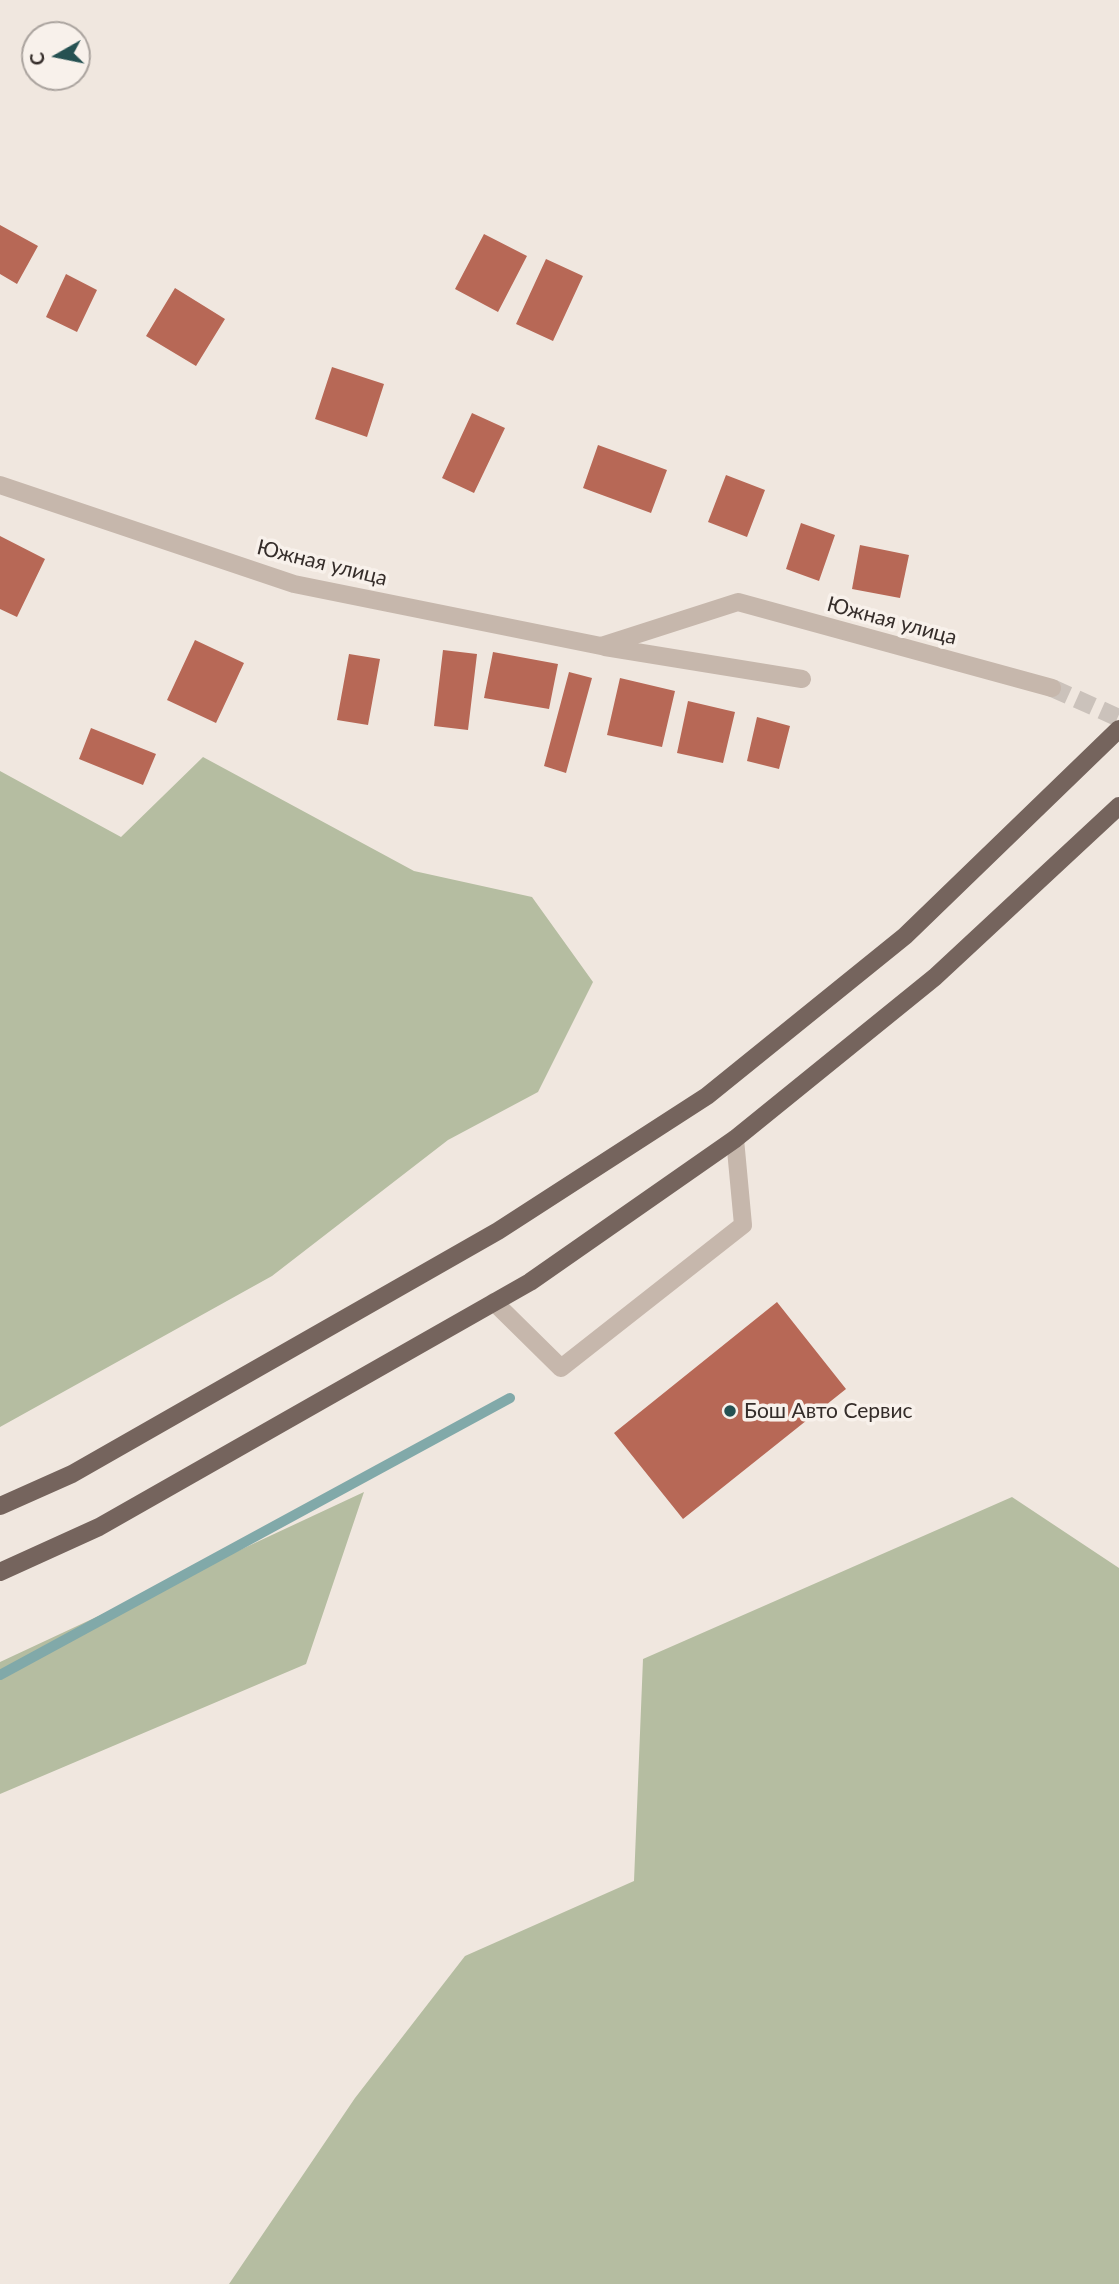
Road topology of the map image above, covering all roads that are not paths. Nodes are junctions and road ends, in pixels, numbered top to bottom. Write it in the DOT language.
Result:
graph roads {
  1 [pos="0,485"];
  2 [pos="600,646"];
  3 [pos="802,679"];
  4 [pos="1052,688"];
  5 [pos="1119,729"];
  6 [pos="1119,806"];
  7 [pos="735,1139"];
  8 [pos="494,1303"];
  9 [pos="0,1506"];
  10 [pos="0,1572"];
  1 -- 2 [label="street, Южная улица"];
  2 -- 3 [label="street, Южная улица"];
  2 -- 4 [label="street, Южная улица"];
  5 -- 9 [label="main road"];
  6 -- 7 [label="main road"];
  7 -- 8 [label="main road"];
  7 -- 8 [label="street"];
  8 -- 10 [label="main road"];
}
